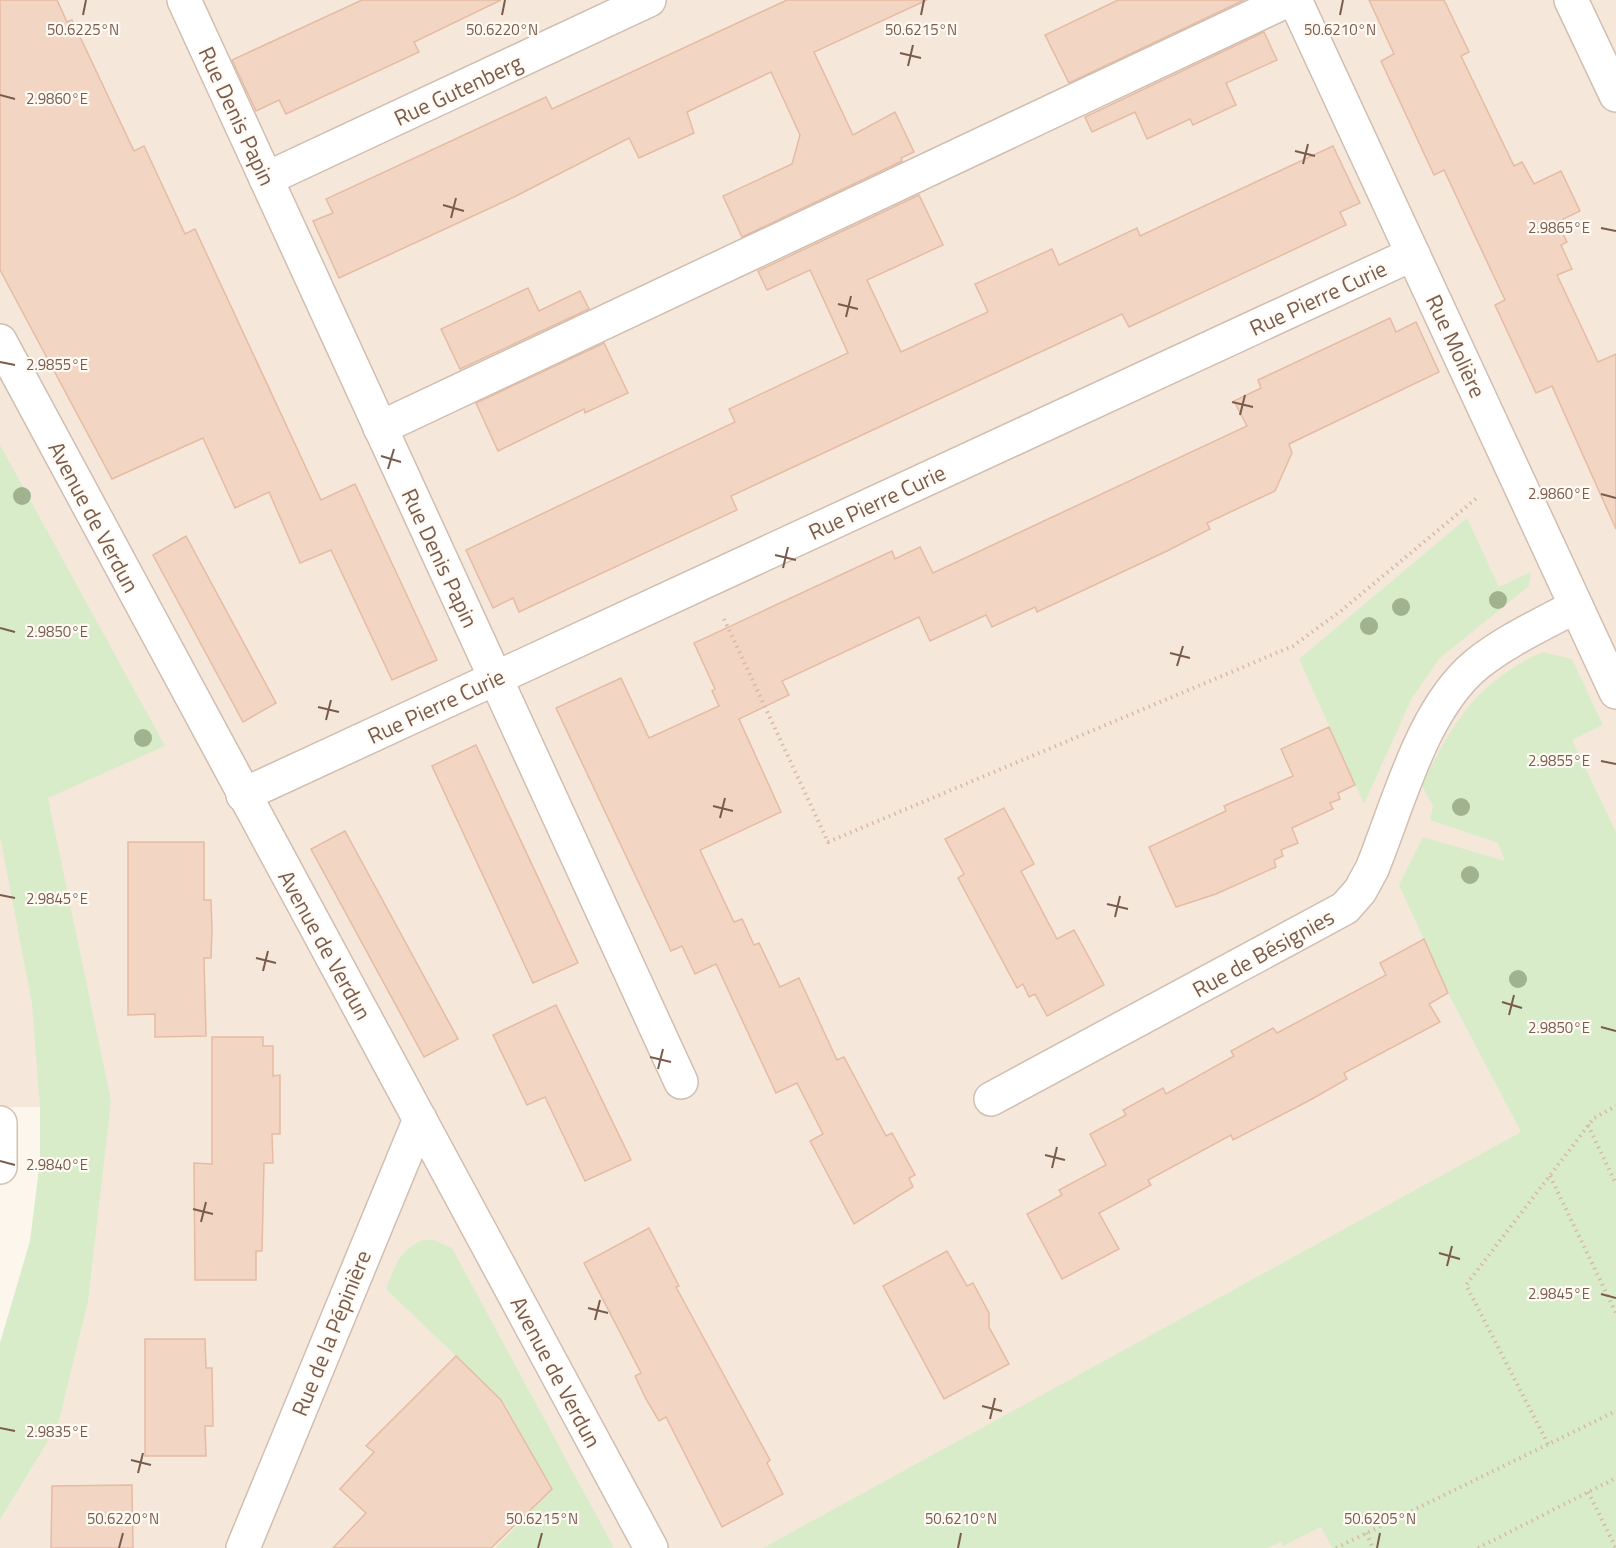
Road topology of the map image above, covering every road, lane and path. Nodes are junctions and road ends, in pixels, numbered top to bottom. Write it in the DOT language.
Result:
graph roads {
  1 [pos="650,0"];
  2 [pos="1288,0"];
  3 [pos="1295,0"];
  4 [pos="1571,0"];
  5 [pos="191,6"];
  6 [pos="1616,95"];
  7 [pos="266,179"];
  8 [pos="1413,254"];
  9 [pos="0,341"];
  10 [pos="380,428"];
  11 [pos="1511,466"];
  12 [pos="707,581"];
  13 [pos="1576,606"];
  14 [pos="495,679"];
  15 [pos="1616,692"];
  16 [pos="243,795"];
  17 [pos="681,1082"];
  18 [pos="992,1099"];
  19 [pos="1616,1106"];
  20 [pos="420,1119"];
  21 [pos="0,1123"];
  22 [pos="1588,1125"];
  23 [pos="0,1167"];
  24 [pos="1550,1176"];
  25 [pos="1616,1184"];
  26 [pos="1616,1313"];
  27 [pos="1616,1411"];
  28 [pos="1548,1444"];
  29 [pos="1616,1478"];
  30 [pos="1588,1492"];
  31 [pos="1366,1533"];
  32 [pos="243,1548"];
  33 [pos="651,1548"];
  34 [pos="1336,1548"];
  35 [pos="1373,1548"];
  36 [pos="1478,1548"];
  37 [pos="1616,1548"];
  1 -- 7 [label="street, Rue Gutenberg"];
  2 -- 10 [label="street"];
  3 -- 8 [label="street, Rue Molière"];
  4 -- 6 [label="street"];
  5 -- 7 [label="street, Rue Denis Papin"];
  7 -- 10 [label="street, Rue Denis Papin"];
  8 -- 11 [label="street, Rue Molière"];
  8 -- 12 [label="street, Rue Pierre Curie"];
  9 -- 16 [label="street, Avenue de Verdun"];
  10 -- 14 [label="street, Rue Denis Papin"];
  11 -- 12 [label="path"];
  11 -- 13 [label="street, Rue Molière"];
  12 -- 14 [label="street, Rue Pierre Curie"];
  13 -- 15 [label="street, Rue Molière"];
  13 -- 18 [label="street, Rue de Bésignies"];
  14 -- 16 [label="street, Rue Pierre Curie"];
  14 -- 17 [label="street, Rue Denis Papin"];
  16 -- 20 [label="street, Avenue de Verdun"];
  19 -- 22 [label="path"];
  20 -- 32 [label="street, Rue de la Pépinière"];
  20 -- 33 [label="street, Avenue de Verdun"];
  21 -- 23 [label="street"];
  22 -- 24 [label="path"];
  22 -- 25 [label="path"];
  24 -- 26 [label="path"];
  24 -- 28 [label="path"];
  27 -- 28 [label="path"];
  28 -- 31 [label="path"];
  29 -- 30 [label="path"];
  30 -- 36 [label="path"];
  30 -- 37 [label="path"];
  31 -- 34 [label="path"];
  31 -- 35 [label="path"];
}
